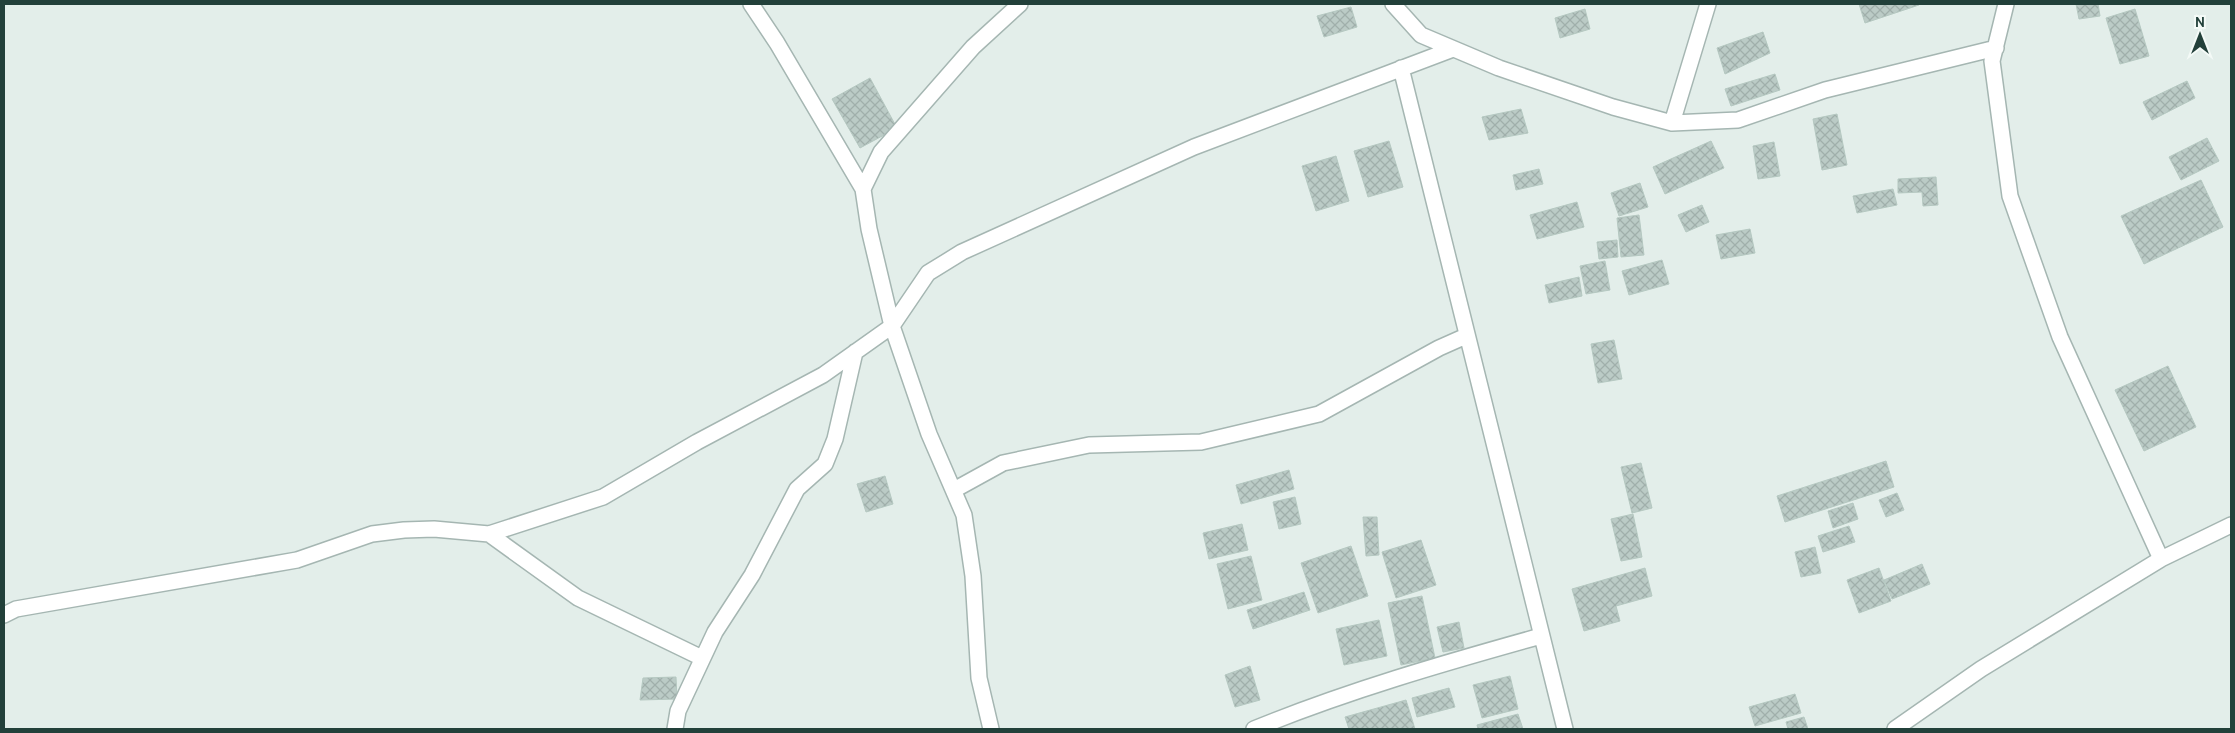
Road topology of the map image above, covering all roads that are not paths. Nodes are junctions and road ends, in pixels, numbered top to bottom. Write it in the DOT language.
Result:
graph roads {
  1 [pos="751,4"];
  2 [pos="1020,4"];
  3 [pos="1393,4"];
  4 [pos="1708,4"];
  5 [pos="2006,4"];
  6 [pos="1453,48"];
  7 [pos="1996,48"];
  8 [pos="1401,68"];
  9 [pos="1672,123"];
  10 [pos="863,189"];
  11 [pos="892,326"];
  12 [pos="1466,336"];
  13 [pos="855,352"];
  14 [pos="954,490"];
  15 [pos="2231,524"];
  16 [pos="489,534"];
  17 [pos="2161,559"];
  18 [pos="4,615"];
  19 [pos="1541,636"];
  20 [pos="702,658"];
  21 [pos="675,729"];
  22 [pos="991,729"];
  23 [pos="1254,729"];
  24 [pos="1565,729"];
  25 [pos="1896,729"];
  1 -- 10 [label="street"];
  2 -- 10 [label="street"];
  3 -- 6 [label="street"];
  4 -- 9 [label="street"];
  5 -- 7 [label="street"];
  6 -- 8 [label="street"];
  6 -- 9 [label="street"];
  7 -- 9 [label="street"];
  7 -- 17 [label="street"];
  8 -- 11 [label="street"];
  8 -- 12 [label="street"];
  10 -- 11 [label="street"];
  11 -- 13 [label="street"];
  11 -- 14 [label="street"];
  12 -- 14 [label="street"];
  12 -- 19 [label="street"];
  13 -- 16 [label="street"];
  13 -- 20 [label="street"];
  14 -- 22 [label="street"];
  15 -- 17 [label="street"];
  16 -- 18 [label="street"];
  16 -- 20 [label="street"];
  17 -- 25 [label="street"];
  19 -- 23 [label="street"];
  19 -- 24 [label="street"];
  20 -- 21 [label="street"];
}
